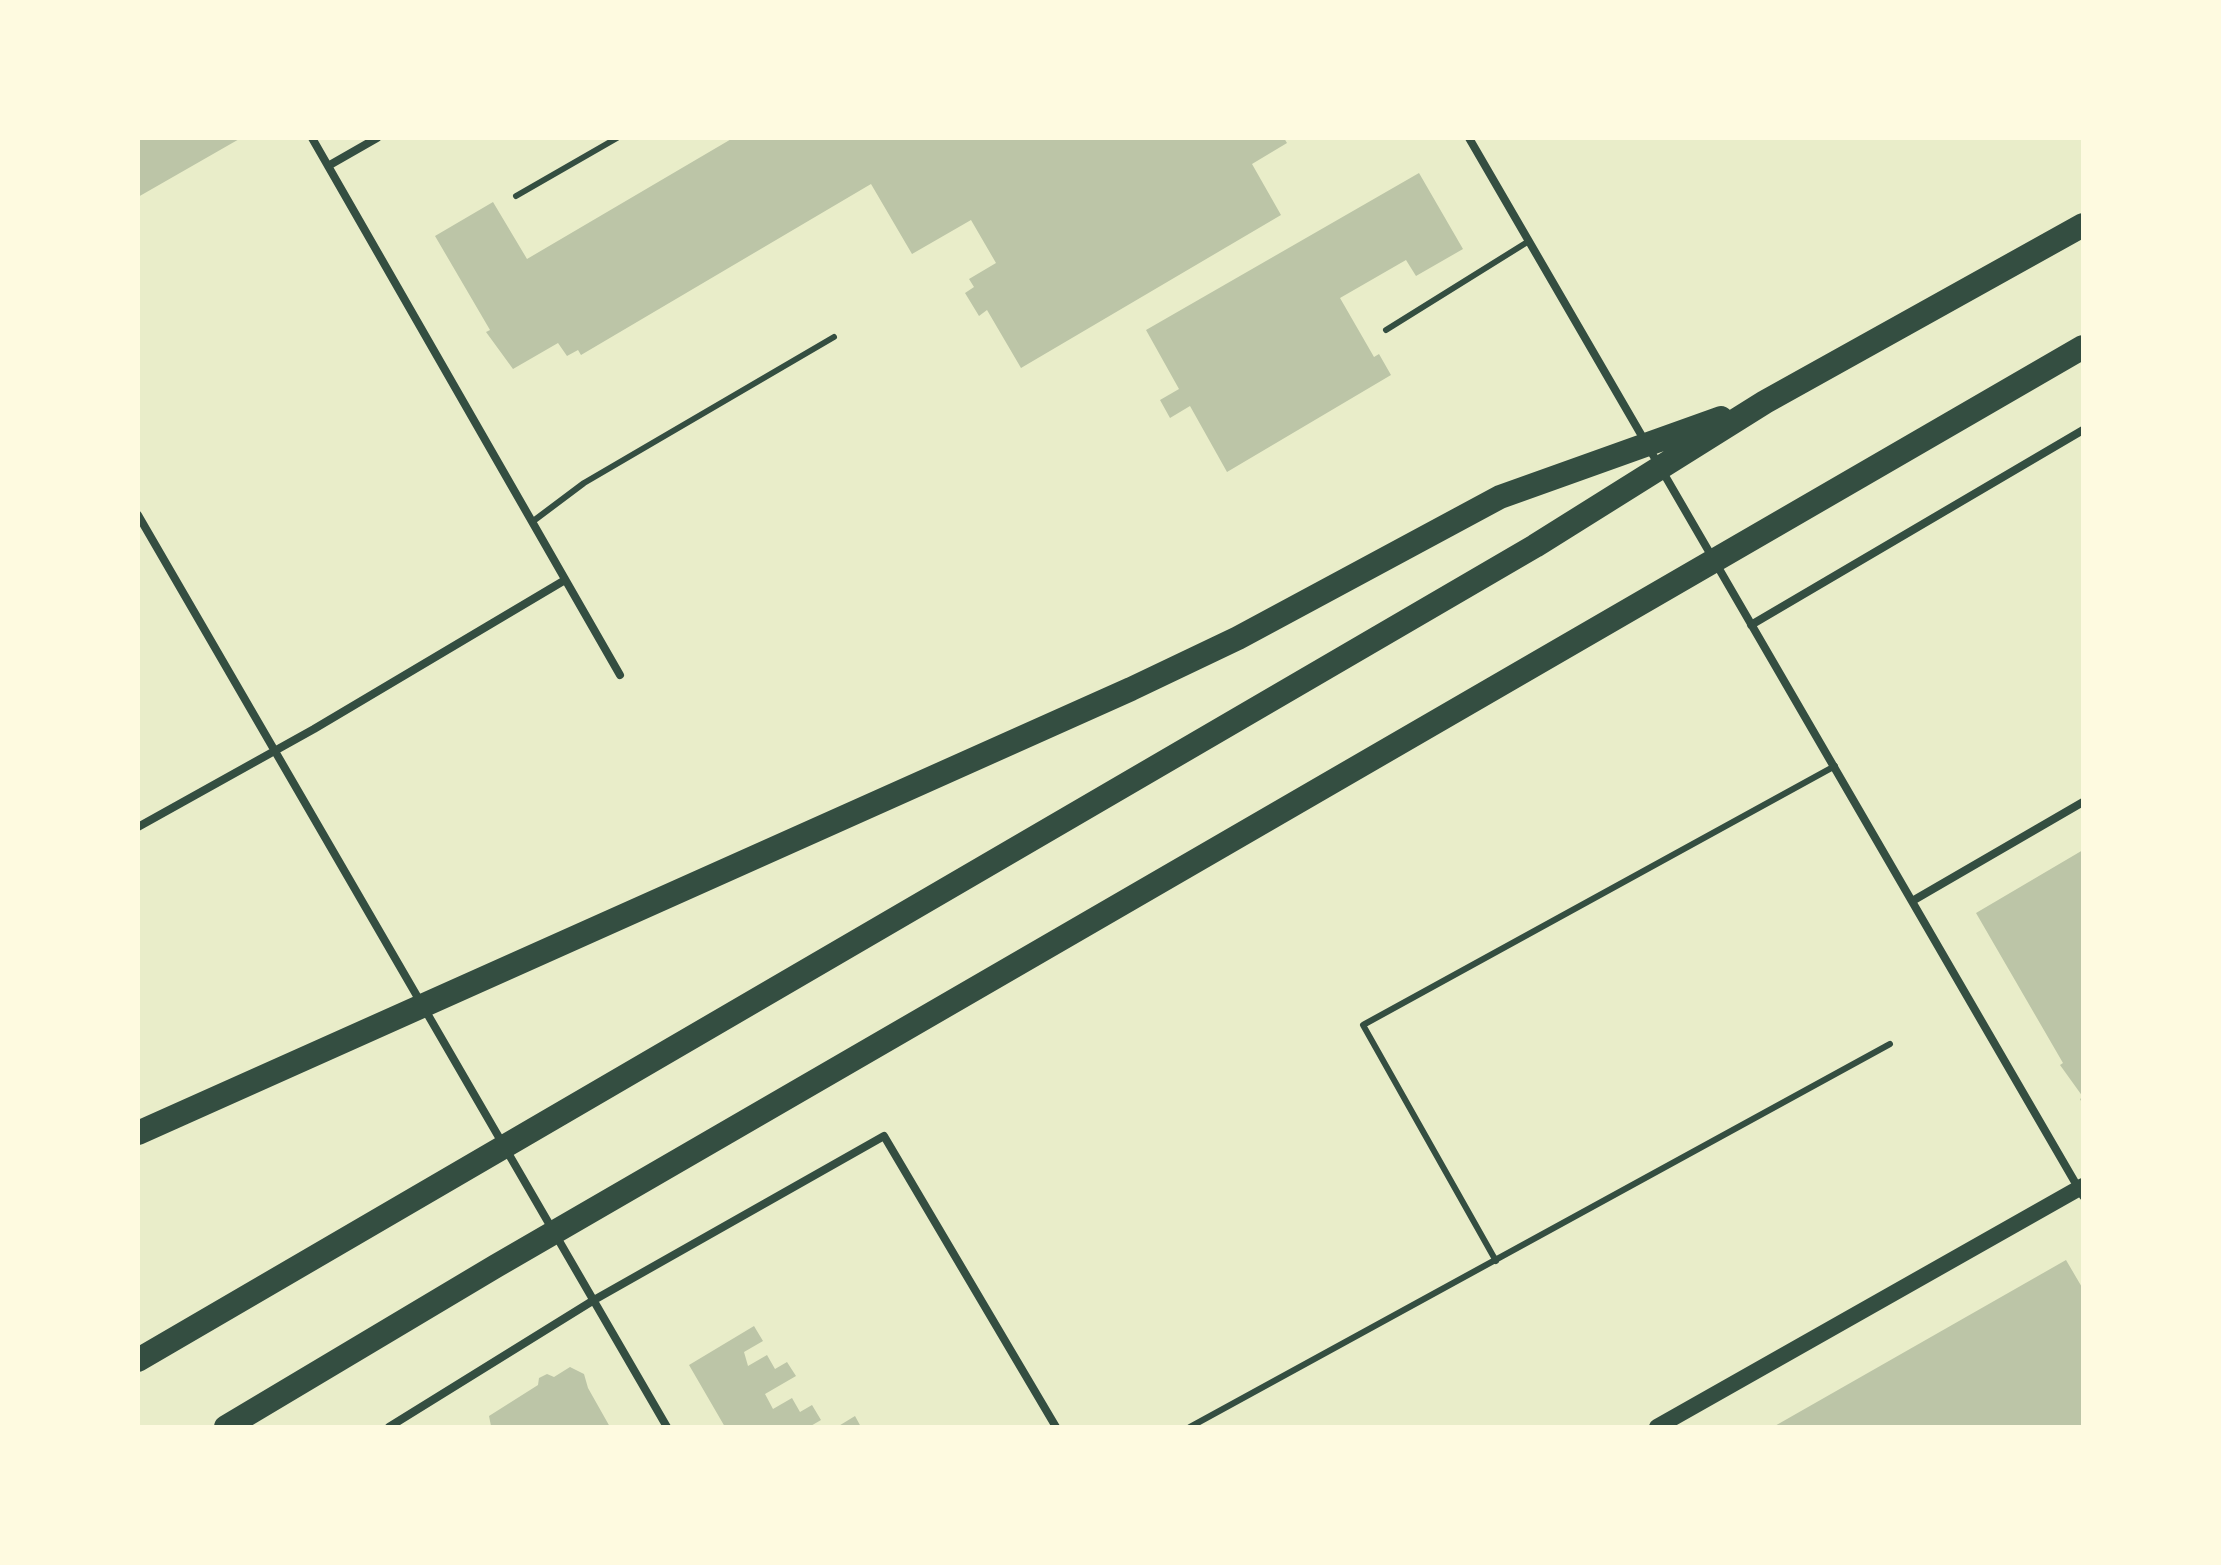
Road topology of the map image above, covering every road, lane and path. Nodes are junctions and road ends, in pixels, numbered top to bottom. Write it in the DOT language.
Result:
graph roads {
  1 [pos="312,138"];
  2 [pos="377,138"];
  3 [pos="617,138"];
  4 [pos="1469,138"];
  5 [pos="328,166"];
  6 [pos="516,196"];
  7 [pos="2083,225"];
  8 [pos="1529,241"];
  9 [pos="1386,330"];
  10 [pos="834,337"];
  11 [pos="2083,347"];
  12 [pos="1765,402"];
  13 [pos="2083,430"];
  14 [pos="138,515"];
  15 [pos="532,522"];
  16 [pos="565,580"];
  17 [pos="1751,625"];
  18 [pos="620,675"];
  19 [pos="276,748"];
  20 [pos="1835,766"];
  21 [pos="2083,802"];
  22 [pos="138,827"];
  23 [pos="1914,900"];
  24 [pos="1890,1044"];
  25 [pos="138,1133"];
  26 [pos="2082,1191"];
  27 [pos="1496,1261"];
  28 [pos="594,1300"];
  29 [pos="138,1360"];
  30 [pos="226,1427"];
  31 [pos="389,1427"];
  32 [pos="667,1427"];
  33 [pos="1056,1427"];
  34 [pos="1190,1427"];
  35 [pos="1657,1427"];
  1 -- 5 [label="street"];
  2 -- 5 [label="street"];
  3 -- 6 [label="lane"];
  4 -- 8 [label="street"];
  5 -- 15 [label="street"];
  7 -- 12 [label="highway"];
  8 -- 9 [label="lane"];
  8 -- 17 [label="street"];
  10 -- 15 [label="lane"];
  11 -- 30 [label="highway"];
  12 -- 25 [label="highway"];
  12 -- 29 [label="highway"];
  13 -- 17 [label="street"];
  14 -- 19 [label="street"];
  15 -- 16 [label="street"];
  16 -- 18 [label="street"];
  16 -- 19 [label="street"];
  17 -- 20 [label="street"];
  19 -- 22 [label="street"];
  19 -- 28 [label="street"];
  20 -- 23 [label="street"];
  20 -- 27 [label="lane"];
  21 -- 23 [label="street"];
  23 -- 26 [label="street"];
  24 -- 27 [label="lane"];
  26 -- 35 [label="main road"];
  27 -- 34 [label="lane"];
  28 -- 31 [label="street"];
  28 -- 32 [label="street"];
  28 -- 33 [label="street"];
}
